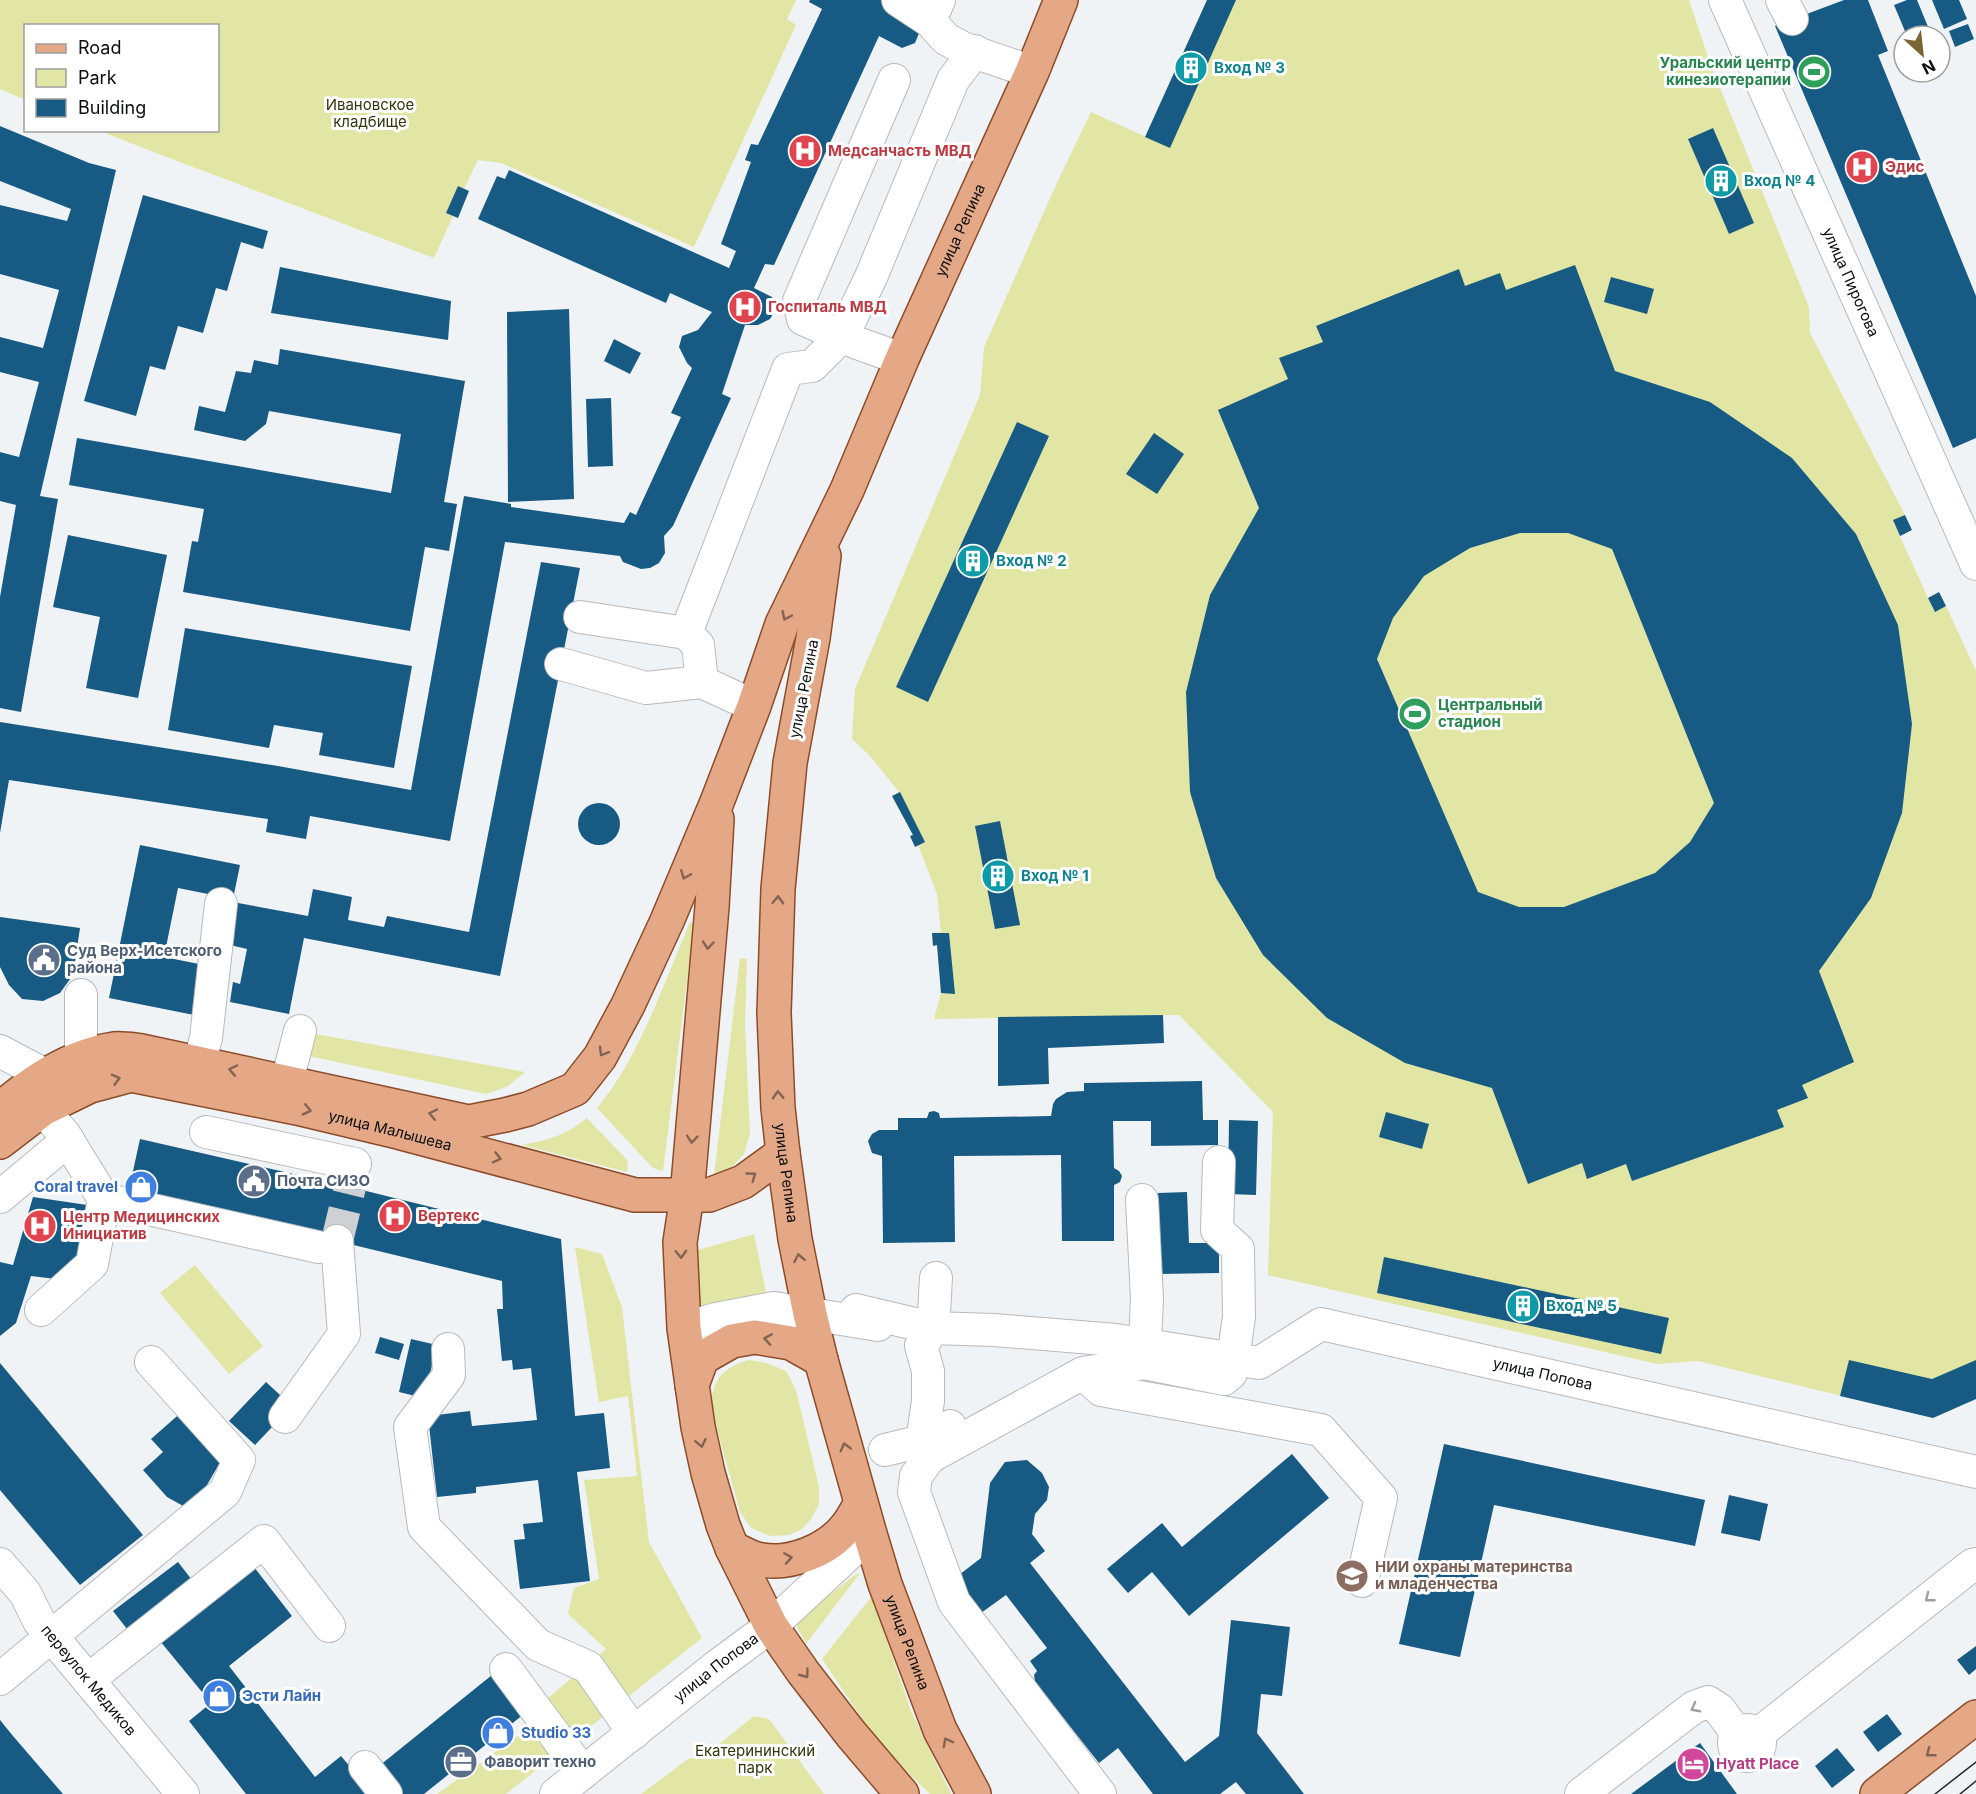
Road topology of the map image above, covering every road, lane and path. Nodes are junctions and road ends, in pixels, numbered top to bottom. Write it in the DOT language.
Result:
graph roads {
  1 [pos="898,0"];
  2 [pos="1061,0"];
  3 [pos="1725,0"];
  4 [pos="934,11"];
  5 [pos="975,51"];
  6 [pos="1032,72"];
  7 [pos="894,80"];
  8 [pos="843,335"];
  9 [pos="902,359"];
  10 [pos="829,525"];
  11 [pos="1972,546"];
  12 [pos="580,617"];
  13 [pos="686,633"];
  14 [pos="561,664"];
  15 [pos="702,682"];
  16 [pos="754,706"];
  17 [pos="717,802"];
  18 [pos="221,904"];
  19 [pos="81,994"];
  20 [pos="300,1031"];
  21 [pos="0,1051"];
  22 [pos="81,1057"];
  23 [pos="196,1075"];
  24 [pos="287,1081"];
  25 [pos="38,1091"];
  26 [pos="77,1092"];
  27 [pos="393,1105"];
  28 [pos="0,1109"];
  29 [pos="362,1123"];
  30 [pos="206,1132"];
  31 [pos="68,1140"];
  32 [pos="0,1142"];
  33 [pos="783,1153"];
  34 [pos="1219,1162"];
  35 [pos="687,1196"];
  36 [pos="0,1197"];
  37 [pos="104,1199"];
  38 [pos="1142,1200"];
  39 [pos="936,1278"];
  40 [pos="41,1310"];
  41 [pos="856,1310"];
  42 [pos="810,1314"];
  43 [pos="684,1328"];
  44 [pos="926,1337"];
  45 [pos="448,1348"];
  46 [pos="1135,1349"];
  47 [pos="1233,1358"];
  48 [pos="821,1360"];
  49 [pos="151,1362"];
  50 [pos="1083,1373"];
  51 [pos="692,1385"];
  52 [pos="285,1417"];
  53 [pos="926,1449"];
  54 [pos="885,1450"];
  55 [pos="1976,1472"];
  56 [pos="865,1519"];
  57 [pos="732,1548"];
  58 [pos="1976,1563"];
  59 [pos="0,1564"];
  60 [pos="1362,1581"];
  61 [pos="329,1626"];
  62 [pos="771,1626"];
  63 [pos="52,1637"];
  64 [pos="506,1668"];
  65 [pos="0,1680"];
  66 [pos="88,1680"];
  67 [pos="1976,1718"];
  68 [pos="634,1733"];
  69 [pos="364,1767"];
  70 [pos="583,1773"];
  71 [pos="183,1794"];
  72 [pos="386,1794"];
  73 [pos="556,1794"];
  74 [pos="902,1794"];
  75 [pos="974,1794"];
  76 [pos="1100,1794"];
  77 [pos="1581,1794"];
  78 [pos="1877,1794"];
  1 -- 4 [label="street"];
  2 -- 6 [label="main road, улица Репина"];
  3 -- 11 [label="street, улица Пирогова"];
  4 -- 5 [label="street"];
  5 -- 6 [label="street"];
  5 -- 8 [label="street"];
  6 -- 9 [label="main road, улица Репина"];
  7 -- 8 [label="street"];
  8 -- 9 [label="street"];
  8 -- 13 [label="street"];
  9 -- 10 [label="main road, улица Репина"];
  10 -- 16 [label="main road, улица Репина, one-way"];
  33 -- 10 [label="main road, улица Репина, one-way"];
  12 -- 13 [label="street"];
  13 -- 15 [label="street"];
  14 -- 15 [label="street"];
  15 -- 16 [label="street"];
  16 -- 17 [label="main road, улица Репина"];
  17 -- 27 [label="main road, улица Репина, one-way"];
  17 -- 35 [label="main road, улица Репина, one-way"];
  18 -- 23 [label="street"];
  19 -- 22 [label="street"];
  20 -- 24 [label="street"];
  21 -- 25 [label="street"];
  22 -- 23 [label="main road, улица Малышева"];
  22 -- 25 [label="main road, улица Малышева"];
  22 -- 26 [label="street"];
  24 -- 23 [label="main road, улица Малышева, one-way"];
  26 -- 23 [label="main road, улица Малышева, one-way"];
  23 -- 29 [label="main road, улица Малышева, one-way"];
  24 -- 27 [label="main road, улица Малышева"];
  25 -- 26 [label="main road, улица Малышева"];
  25 -- 28 [label="main road, улица Малышева"];
  25 -- 31 [label="street"];
  25 -- 32 [label="main road, улица Малышева"];
  29 -- 30 [label="street"];
  29 -- 35 [label="main road, улица Малышева, one-way"];
  31 -- 36 [label="street"];
  31 -- 37 [label="street"];
  35 -- 33 [label="main road, улица Малышева, one-way"];
  42 -- 33 [label="main road, улица Репина, one-way"];
  34 -- 47 [label="street"];
  35 -- 43 [label="main road, улица Репина, one-way"];
  37 -- 40 [label="street"];
  37 -- 52 [label="street"];
  38 -- 46 [label="street"];
  39 -- 44 [label="street"];
  41 -- 44 [label="street, улица Попова"];
  42 -- 43 [label="street"];
  42 -- 44 [label="street"];
  42 -- 48 [label="main road, улица Репина"];
  43 -- 51 [label="main road, улица Репина"];
  44 -- 46 [label="street, улица Попова"];
  44 -- 53 [label="street"];
  45 -- 68 [label="street"];
  46 -- 47 [label="street, улица Попова"];
  46 -- 50 [label="street"];
  46 -- 53 [label="street"];
  47 -- 55 [label="street, улица Попова"];
  48 -- 51 [label="main road, one-way"];
  56 -- 48 [label="main road, улица Репина, one-way"];
  49 -- 63 [label="street"];
  50 -- 53 [label="street"];
  50 -- 60 [label="street"];
  51 -- 57 [label="main road, улица Репина, one-way"];
  53 -- 54 [label="street"];
  53 -- 76 [label="street"];
  57 -- 56 [label="main road, one-way"];
  56 -- 62 [label="street, улица Попова"];
  75 -- 56 [label="main road, улица Репина, one-way"];
  57 -- 62 [label="main road, улица Репина"];
  58 -- 77 [label="street, one-way"];
  59 -- 63 [label="street, переулок Медиков"];
  61 -- 66 [label="street"];
  62 -- 68 [label="street, улица Попова"];
  62 -- 74 [label="main road, улица Репина, one-way"];
  63 -- 65 [label="street"];
  63 -- 66 [label="street, переулок Медиков"];
  64 -- 70 [label="street"];
  66 -- 71 [label="street, переулок Медиков"];
  67 -- 78 [label="main road, one-way"];
  68 -- 70 [label="street, улица Попова"];
  69 -- 72 [label="street"];
  70 -- 73 [label="street, улица Попова"];
}
